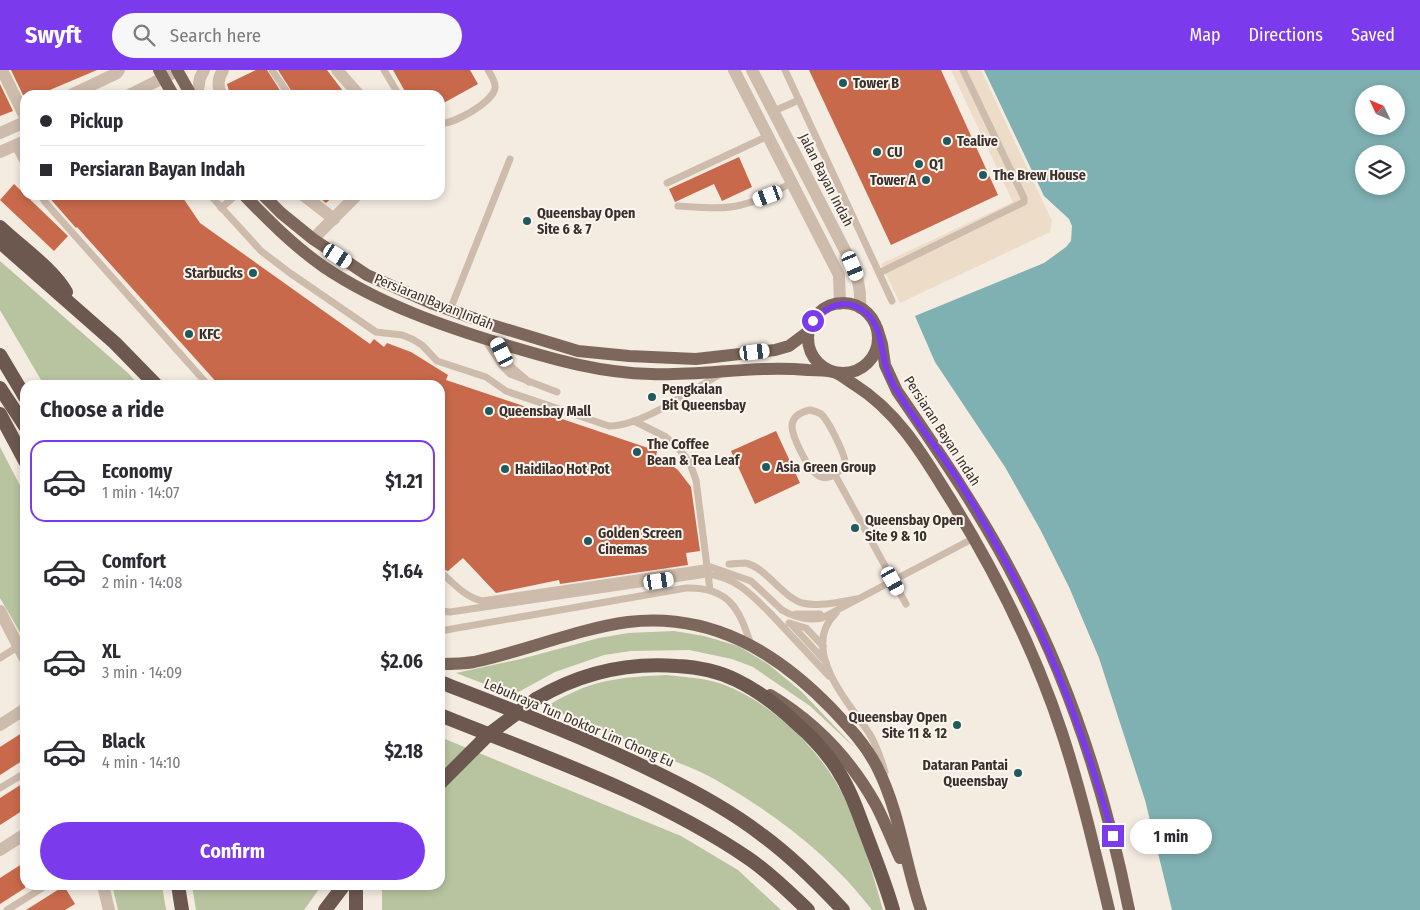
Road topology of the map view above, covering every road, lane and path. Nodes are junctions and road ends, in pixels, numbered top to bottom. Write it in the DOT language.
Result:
graph roads {
  1 [pos="2,70"];
  2 [pos="119,70"];
  3 [pos="204,70"];
  4 [pos="223,70"];
  5 [pos="272,70"];
  6 [pos="337,70"];
  7 [pos="384,70"];
  8 [pos="488,70"];
  9 [pos="734,70"];
  10 [pos="752,70"];
  11 [pos="785,70"];
  12 [pos="963,70"];
  13 [pos="177,71"];
  14 [pos="161,74"];
  15 [pos="81,90"];
  16 [pos="137,90"];
  17 [pos="170,90"];
  18 [pos="189,90"];
  19 [pos="198,90"];
  20 [pos="219,90"];
  21 [pos="286,90"];
  22 [pos="354,90"];
  23 [pos="395,90"];
  24 [pos="799,100"];
  25 [pos="20,107"];
  26 [pos="774,111"];
  27 [pos="445,123"];
  28 [pos="20,124"];
  29 [pos="0,133"];
  30 [pos="768,136"];
  31 [pos="20,144"];
  32 [pos="0,152"];
  33 [pos="510,159"];
  34 [pos="667,183"];
  35 [pos="791,183"];
  36 [pos="44,200"];
  37 [pos="214,200"];
  38 [pos="230,200"];
  39 [pos="249,200"];
  40 [pos="268,200"];
  41 [pos="309,200"];
  42 [pos="352,200"];
  43 [pos="678,206"];
  44 [pos="221,208"];
  45 [pos="334,219"];
  46 [pos="0,227"];
  47 [pos="313,239"];
  48 [pos="0,242"];
  49 [pos="879,273"];
  50 [pos="67,300"];
  51 [pos="892,301"];
  52 [pos="840,304"];
  53 [pos="860,308"];
  54 [pos="450,310"];
  55 [pos="876,328"];
  56 [pos="809,331"];
  57 [pos="484,339"];
  58 [pos="498,342"];
  59 [pos="0,354"];
  60 [pos="723,372"];
  61 [pos="835,372"];
  62 [pos="151,380"];
  63 [pos="204,380"];
  64 [pos="529,382"];
  65 [pos="0,388"];
  66 [pos="20,388"];
  67 [pos="557,392"];
  68 [pos="0,414"];
  69 [pos="20,418"];
  70 [pos="634,421"];
  71 [pos="20,452"];
  72 [pos="835,475"];
  73 [pos="974,538"];
  74 [pos="729,564"];
  75 [pos="445,576"];
  76 [pos="893,581"];
  77 [pos="710,590"];
  78 [pos="862,598"];
  79 [pos="906,604"];
  80 [pos="840,610"];
  81 [pos="0,611"];
  82 [pos="445,612"];
  83 [pos="779,622"];
  84 [pos="791,624"];
  85 [pos="445,630"];
  86 [pos="751,645"];
  87 [pos="19,646"];
  88 [pos="823,646"];
  89 [pos="0,658"];
  90 [pos="826,662"];
  91 [pos="445,664"];
  92 [pos="736,679"];
  93 [pos="833,680"];
  94 [pos="445,684"];
  95 [pos="20,712"];
  96 [pos="445,718"];
  97 [pos="0,725"];
  98 [pos="20,775"];
  99 [pos="445,778"];
  100 [pos="0,788"];
  101 [pos="889,796"];
  102 [pos="20,837"];
  103 [pos="0,850"];
  104 [pos="39,890"];
  105 [pos="104,890"];
  106 [pos="179,890"];
  107 [pos="340,890"];
  108 [pos="356,890"];
  109 [pos="914,890"];
  110 [pos="7,910"];
  111 [pos="109,910"];
  112 [pos="182,910"];
  113 [pos="325,910"];
  114 [pos="356,910"];
  115 [pos="808,910"];
  116 [pos="843,910"];
  117 [pos="893,910"];
  118 [pos="921,910"];
  119 [pos="1109,910"];
  120 [pos="1129,910"];
  1 -- 25 [label="street"];
  2 -- 15 [label="street"];
  3 -- 19 [label="street"];
  4 -- 20 [label="street"];
  5 -- 21 [label="lane"];
  6 -- 22 [label="street"];
  7 -- 23 [label="lane"];
  8 -- 27 [label="lane"];
  9 -- 30 [label="street"];
  10 -- 26 [label="street, Jalan Bayan Indah"];
  11 -- 24 [label="lane"];
  12 -- 49 [label="lane"];
  13 -- 14 [label="street"];
  13 -- 18 [label="main road"];
  14 -- 16 [label="street"];
  14 -- 17 [label="main road"];
  24 -- 26 [label="lane"];
  24 -- 49 [label="lane"];
  26 -- 53 [label="street, Jalan Bayan Indah"];
  28 -- 29 [label="street"];
  30 -- 34 [label="lane"];
  30 -- 35 [label="street"];
  31 -- 32 [label="street"];
  33 -- 54 [label="lane"];
  35 -- 43 [label="lane"];
  35 -- 52 [label="street"];
  36 -- 63 [label="lane"];
  37 -- 44 [label="lane"];
  38 -- 44 [label="lane"];
  39 -- 57 [label="main road, Persiaran Bayan Indah"];
  40 -- 47 [label="main road, Persiaran Bayan Indah"];
  41 -- 45 [label="street"];
  42 -- 45 [label="street"];
  44 -- 70 [label="lane"];
  45 -- 47 [label="street"];
  46 -- 50 [label="highway"];
  47 -- 54 [label="main road, Persiaran Bayan Indah"];
  48 -- 50 [label="highway"];
  49 -- 51 [label="lane"];
  50 -- 62 [label="highway"];
  52 -- 53 [label="main road"];
  52 -- 56 [label="main road"];
  53 -- 55 [label="main road"];
  54 -- 56 [label="main road, Persiaran Bayan Indah"];
  55 -- 61 [label="main road"];
  55 -- 120 [label="main road, Persiaran Bayan Indah"];
  56 -- 61 [label="main road"];
  57 -- 58 [label="main road, Persiaran Bayan Indah"];
  57 -- 64 [label="lane"];
  58 -- 60 [label="main road, Persiaran Bayan Indah"];
  58 -- 64 [label="lane"];
  59 -- 66 [label="highway"];
  60 -- 61 [label="main road, Persiaran Bayan Indah"];
  60 -- 70 [label="lane"];
  61 -- 73 [label="main road, Persiaran Bayan Indah"];
  64 -- 67 [label="lane"];
  65 -- 69 [label="highway"];
  68 -- 71 [label="highway"];
  70 -- 77 [label="lane"];
  72 -- 72 [label="lane"];
  72 -- 76 [label="lane"];
  73 -- 76 [label="lane"];
  73 -- 119 [label="main road, Persiaran Bayan Indah"];
  74 -- 78 [label="lane"];
  75 -- 80 [label="lane, bridge"];
  76 -- 78 [label="lane"];
  76 -- 79 [label="lane"];
  77 -- 85 [label="lane"];
  77 -- 86 [label="lane"];
  78 -- 80 [label="lane"];
  80 -- 88 [label="lane"];
  81 -- 87 [label="street"];
  82 -- 83 [label="lane, bridge"];
  83 -- 84 [label="lane"];
  83 -- 93 [label="lane"];
  84 -- 88 [label="lane"];
  84 -- 90 [label="lane"];
  86 -- 91 [label="main road"];
  86 -- 101 [label="main road"];
  87 -- 89 [label="lane"];
  88 -- 90 [label="lane"];
  90 -- 93 [label="lane"];
  92 -- 99 [label="highway, bridge"];
  92 -- 109 [label="main road"];
  92 -- 117 [label="highway"];
  93 -- 101 [label="lane"];
  94 -- 116 [label="highway, Lebuhraya Tun Doktor Lim Chong Eu"];
  95 -- 97 [label="street"];
  96 -- 115 [label="highway"];
  98 -- 100 [label="lane"];
  101 -- 109 [label="main road"];
  102 -- 103 [label="street"];
  104 -- 110 [label="lane"];
  105 -- 111 [label="street"];
  106 -- 112 [label="highway"];
  107 -- 113 [label="highway"];
  108 -- 114 [label="highway"];
  109 -- 118 [label="main road"];
}
